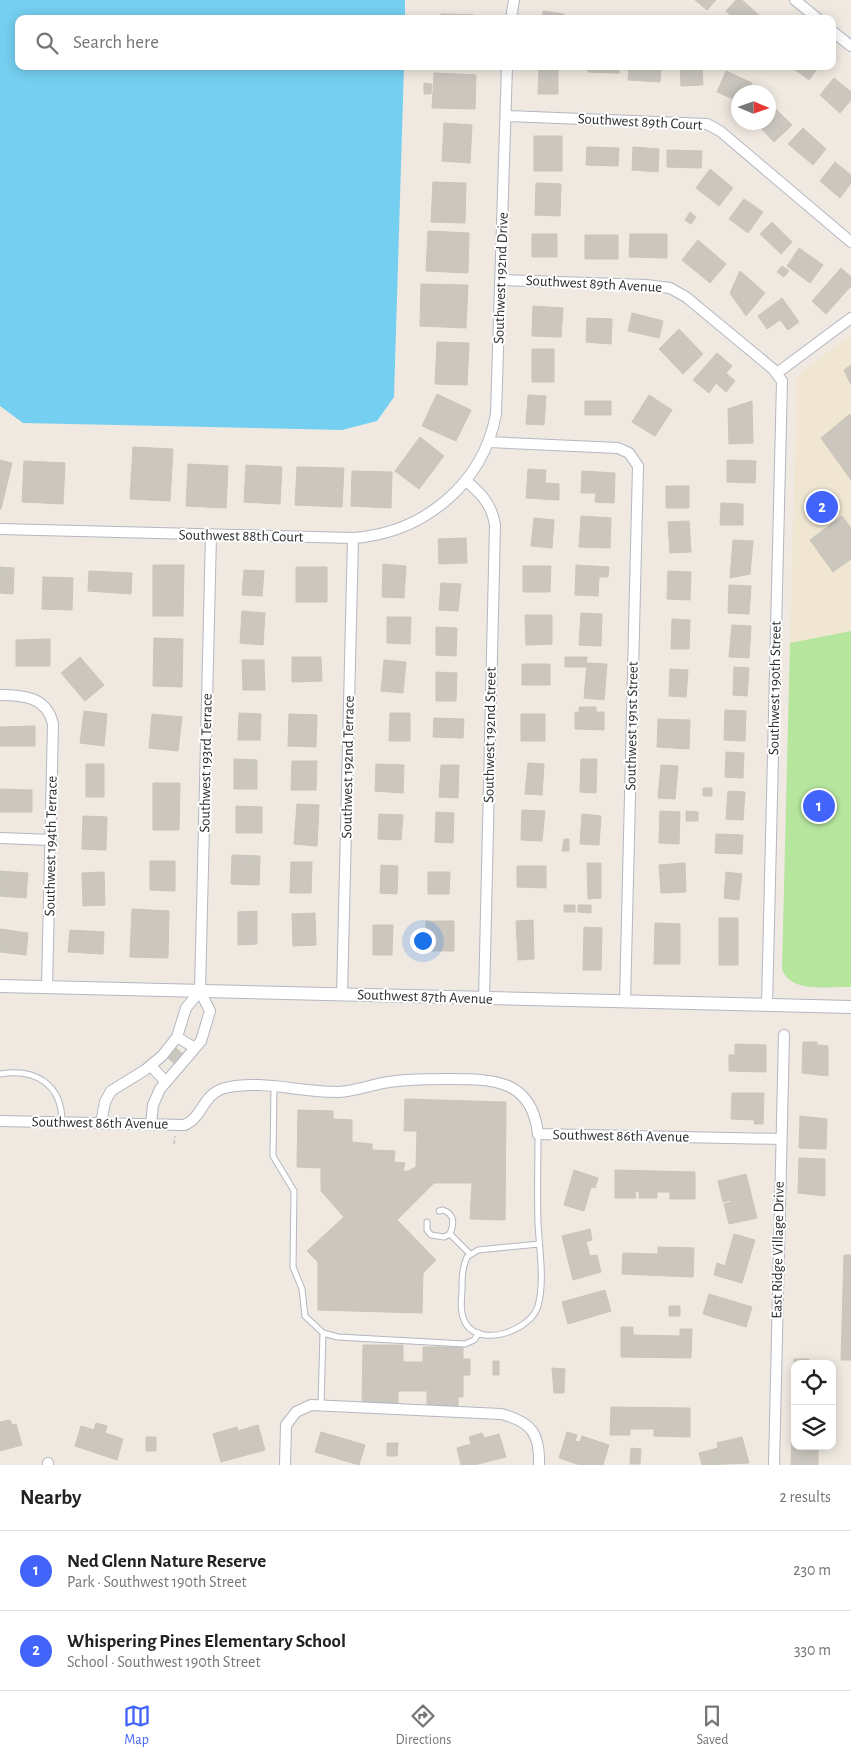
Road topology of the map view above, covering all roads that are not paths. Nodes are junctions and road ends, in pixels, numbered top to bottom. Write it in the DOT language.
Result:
graph roads {
  1 [pos="514,0"];
  2 [pos="795,0"];
  3 [pos="512,15"];
  4 [pos="813,15"];
  5 [pos="836,34"];
  6 [pos="851,46"];
  7 [pos="508,70"];
  8 [pos="506,116"];
  9 [pos="851,242"];
  10 [pos="501,280"];
  11 [pos="851,318"];
  12 [pos="777,373"];
  13 [pos="489,442"];
  14 [pos="466,482"];
  15 [pos="0,529"];
  16 [pos="211,536"];
  17 [pos="353,538"];
  18 [pos="0,694"];
  19 [pos="0,838"];
  20 [pos="51,840"];
  21 [pos="0,986"];
  22 [pos="47,987"];
  23 [pos="200,990"];
  24 [pos="342,995"];
  25 [pos="484,999"];
  26 [pos="625,1002"];
  27 [pos="766,1005"];
  28 [pos="851,1007"];
  29 [pos="784,1035"];
  30 [pos="177,1036"];
  31 [pos="196,1048"];
  32 [pos="151,1066"];
  33 [pos="0,1074"];
  34 [pos="166,1082"];
  35 [pos="274,1087"];
  36 [pos="0,1120"];
  37 [pos="62,1122"];
  38 [pos="101,1123"];
  39 [pos="151,1124"];
  40 [pos="538,1134"];
  41 [pos="781,1139"];
  42 [pos="439,1211"];
  43 [pos="427,1222"];
  44 [pos="450,1234"];
  45 [pos="539,1244"];
  46 [pos="470,1254"];
  47 [pos="323,1333"];
  48 [pos="479,1333"];
  49 [pos="321,1405"];
  50 [pos="285,1465"];
  51 [pos="539,1465"];
  52 [pos="774,1465"];
  1 -- 3 [label="street"];
  2 -- 4 [label="street"];
  5 -- 6 [label="street"];
  7 -- 8 [label="street, Southwest 192nd Drive"];
  8 -- 9 [label="street, Southwest 89th Court"];
  8 -- 10 [label="street, Southwest 192nd Drive"];
  10 -- 12 [label="street, Southwest 89th Avenue"];
  10 -- 13 [label="street, Southwest 192nd Drive"];
  11 -- 12 [label="street"];
  12 -- 27 [label="street, Southwest 190th Street"];
  13 -- 14 [label="street, Southwest 192nd Drive"];
  13 -- 26 [label="street, Southwest 191st Street"];
  14 -- 17 [label="street, Southwest 88th Court"];
  14 -- 25 [label="street, Southwest 192nd Street"];
  15 -- 16 [label="street, Southwest 88th Court"];
  16 -- 17 [label="street, Southwest 88th Court"];
  16 -- 23 [label="street, Southwest 193rd Terrace"];
  17 -- 24 [label="street, Southwest 192nd Terrace"];
  18 -- 20 [label="street, Southwest 194th Terrace"];
  19 -- 20 [label="street"];
  20 -- 22 [label="street, Southwest 194th Terrace"];
  21 -- 22 [label="street, Southwest 87th Avenue"];
  22 -- 23 [label="street, Southwest 87th Avenue"];
  23 -- 24 [label="street, Southwest 87th Avenue"];
  23 -- 30 [label="street"];
  23 -- 31 [label="street"];
  24 -- 25 [label="street, Southwest 87th Avenue"];
  25 -- 26 [label="street, Southwest 87th Avenue"];
  26 -- 27 [label="street, Southwest 87th Avenue"];
  27 -- 28 [label="street, Southwest 87th Avenue"];
  29 -- 41 [label="street, East Ridge Village Drive"];
  30 -- 31 [label="street"];
  30 -- 32 [label="street"];
  31 -- 34 [label="street"];
  32 -- 34 [label="street"];
  32 -- 38 [label="street"];
  33 -- 37 [label="lane"];
  34 -- 39 [label="street"];
  35 -- 39 [label="street, Southwest 86th Avenue"];
  35 -- 40 [label="street, Southwest 86th Avenue"];
  35 -- 47 [label="lane"];
  36 -- 37 [label="street, Southwest 86th Avenue"];
  37 -- 38 [label="street, Southwest 86th Avenue"];
  38 -- 39 [label="street, Southwest 86th Avenue"];
  40 -- 41 [label="street, Southwest 86th Avenue"];
  40 -- 45 [label="lane"];
  41 -- 52 [label="street, East Ridge Village Drive"];
  42 -- 44 [label="lane"];
  43 -- 44 [label="lane"];
  44 -- 46 [label="lane"];
  45 -- 46 [label="lane"];
  45 -- 48 [label="lane"];
  46 -- 48 [label="lane"];
  47 -- 48 [label="lane"];
  47 -- 49 [label="lane"];
  49 -- 50 [label="street"];
  49 -- 51 [label="street"];
}
